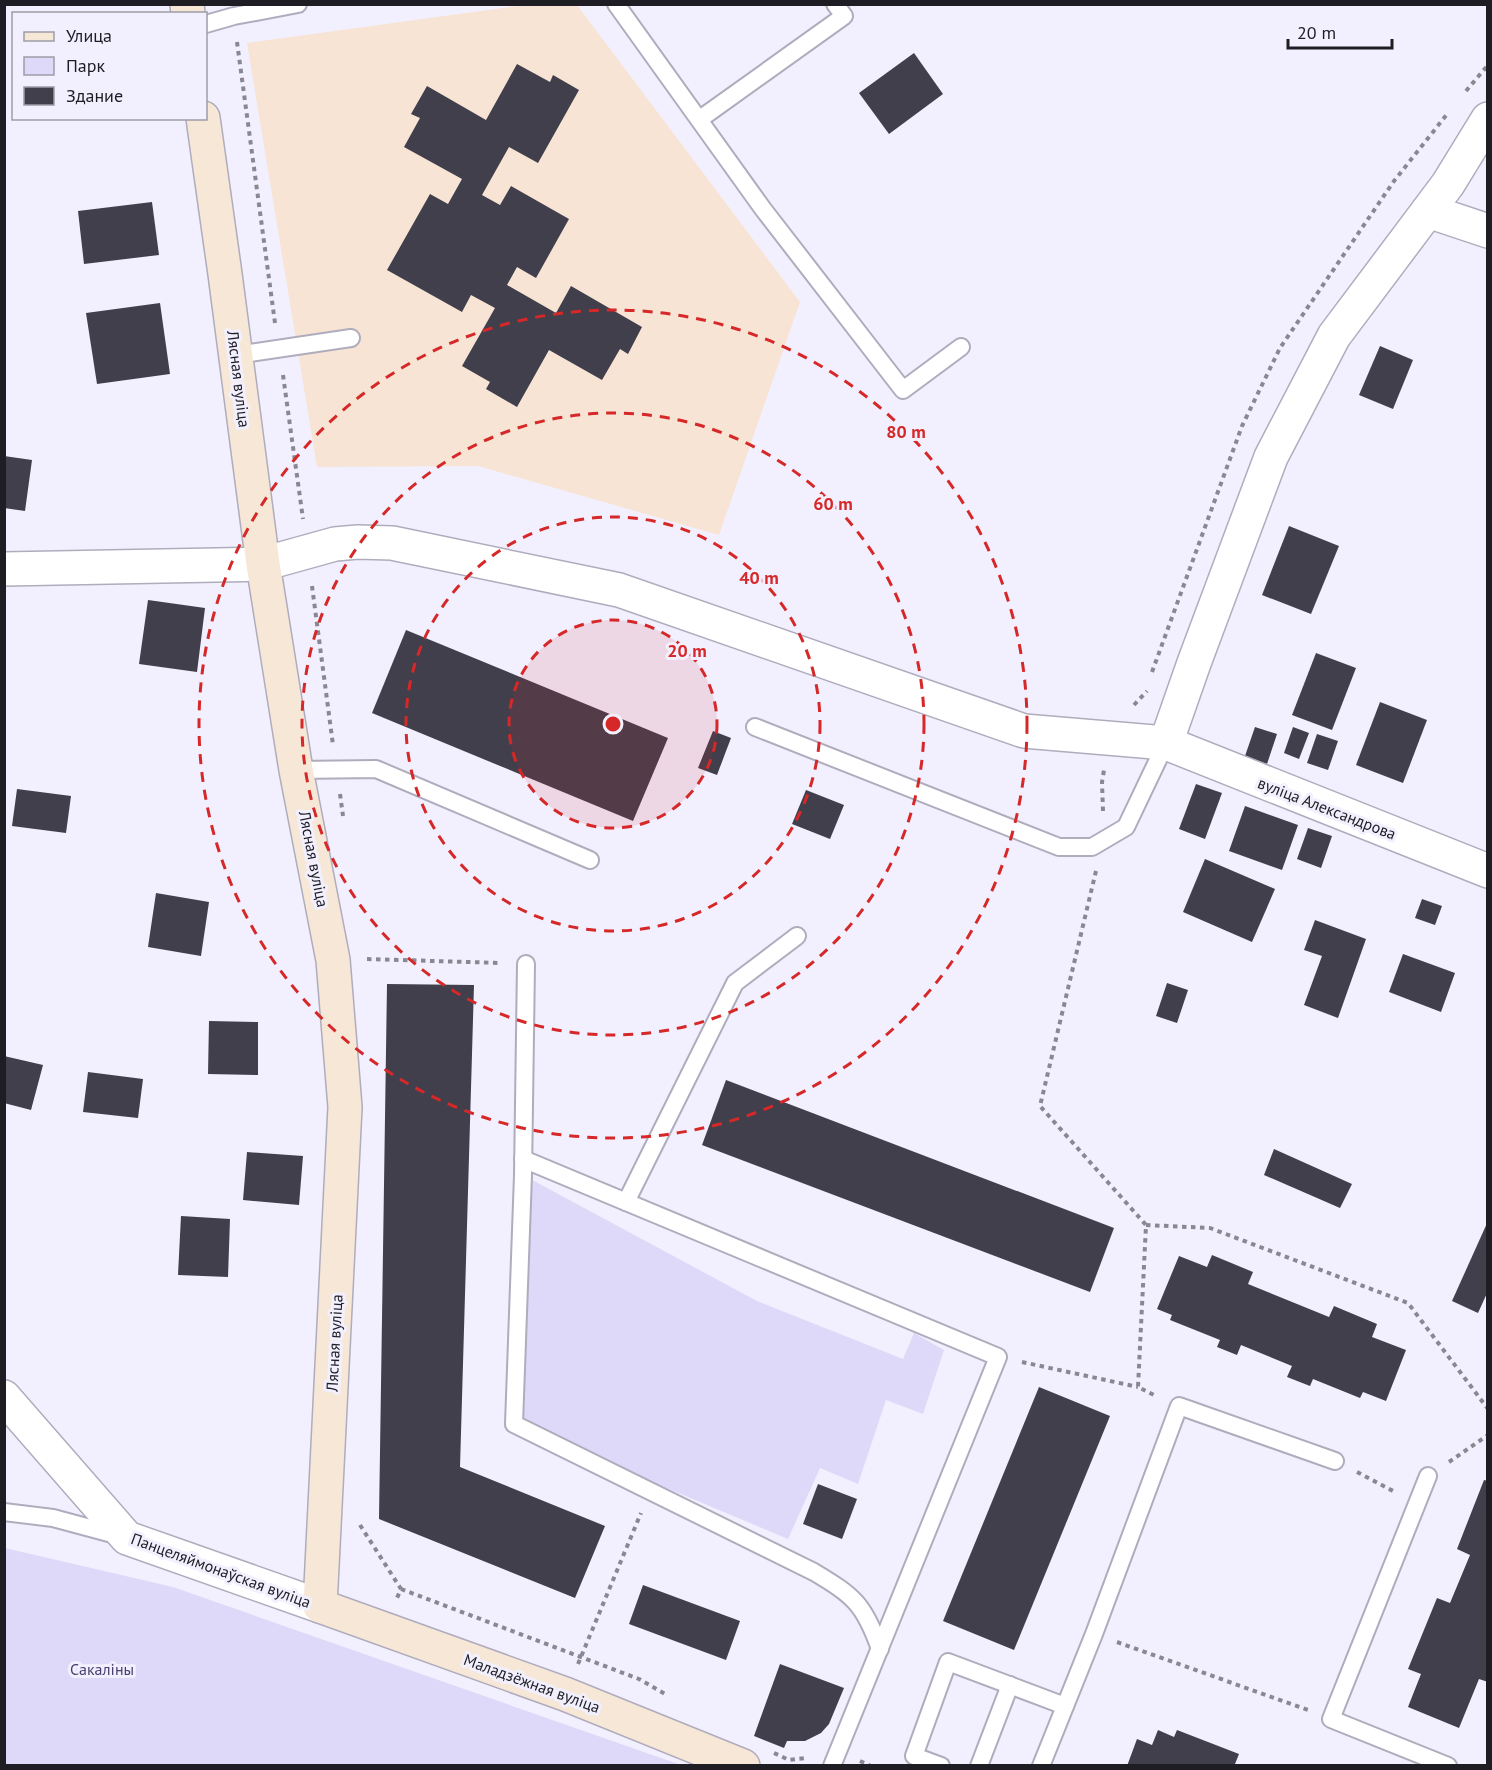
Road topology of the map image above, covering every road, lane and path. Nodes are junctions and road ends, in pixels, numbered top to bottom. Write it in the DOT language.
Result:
graph roads {
  1 [pos="298,4"];
  2 [pos="616,4"];
  3 [pos="835,4"];
  4 [pos="207,24"];
  5 [pos="700,119"];
  6 [pos="203,120"];
  7 [pos="1488,120"];
  8 [pos="1428,210"];
  9 [pos="1488,231"];
  10 [pos="351,338"];
  11 [pos="960,347"];
  12 [pos="236,355"];
  13 [pos="263,564"];
  14 [pos="4,569"];
  15 [pos="755,727"];
  16 [pos="1166,743"];
  17 [pos="296,770"];
  18 [pos="1104,840"];
  19 [pos="590,860"];
  20 [pos="1488,871"];
  21 [pos="797,936"];
  22 [pos="333,960"];
  23 [pos="526,964"];
  24 [pos="522,1159"];
  25 [pos="626,1202"];
  26 [pos="1146,1225"];
  27 [pos="998,1357"];
  28 [pos="1138,1388"];
  29 [pos="4,1397"];
  30 [pos="1179,1406"];
  31 [pos="1488,1409"];
  32 [pos="1488,1435"];
  33 [pos="1335,1461"];
  34 [pos="1428,1476"];
  35 [pos="650,1491"];
  36 [pos="1417,1503"];
  37 [pos="4,1512"];
  38 [pos="127,1538"];
  39 [pos="320,1606"];
  40 [pos="1094,1634"];
  41 [pos="880,1649"];
  42 [pos="1010,1685"];
  43 [pos="565,1694"];
  44 [pos="1065,1706"];
  45 [pos="1331,1719"];
  46 [pos="743,1766"];
  47 [pos="832,1766"];
  48 [pos="941,1766"];
  49 [pos="979,1766"];
  50 [pos="1041,1766"];
  51 [pos="1448,1766"];
  1 -- 4 [label="lane"];
  2 -- 5 [label="lane"];
  3 -- 5 [label="lane"];
  5 -- 11 [label="lane"];
  6 -- 12 [label="main road, Лясная вуліца"];
  7 -- 8 [label="street"];
  8 -- 9 [label="street"];
  8 -- 16 [label="street"];
  10 -- 12 [label="lane"];
  12 -- 13 [label="main road, Лясная вуліца"];
  13 -- 14 [label="street, вуліца Александрова"];
  13 -- 16 [label="street, вуліца Александрова"];
  13 -- 17 [label="main road, Лясная вуліца"];
  15 -- 18 [label="lane"];
  16 -- 18 [label="lane"];
  16 -- 20 [label="street, вуліца Александрова"];
  17 -- 19 [label="lane"];
  17 -- 22 [label="main road, Лясная вуліца"];
  18 -- 26 [label="path"];
  21 -- 25 [label="lane"];
  22 -- 23 [label="path"];
  22 -- 39 [label="main road, Лясная вуліца"];
  23 -- 24 [label="lane"];
  24 -- 25 [label="lane"];
  24 -- 35 [label="lane"];
  25 -- 27 [label="lane"];
  26 -- 28 [label="path"];
  26 -- 31 [label="path"];
  27 -- 28 [label="path"];
  27 -- 41 [label="lane"];
  28 -- 30 [label="path"];
  29 -- 38 [label="street, Панцеляймонаўская вуліца"];
  30 -- 33 [label="lane"];
  30 -- 40 [label="lane"];
  32 -- 34 [label="path"];
  33 -- 36 [label="path"];
  34 -- 36 [label="lane"];
  35 -- 41 [label="lane"];
  35 -- 43 [label="path"];
  36 -- 45 [label="lane"];
  37 -- 38 [label="lane"];
  38 -- 39 [label="street, Панцеляймонаўская вуліца"];
  39 -- 43 [label="main road, Маладзёжная вуліца"];
  40 -- 44 [label="lane"];
  40 -- 45 [label="path"];
  41 -- 47 [label="lane"];
  42 -- 44 [label="lane"];
  42 -- 48 [label="lane"];
  42 -- 49 [label="lane"];
  43 -- 46 [label="main road, Маладзёжная вуліца"];
  44 -- 50 [label="lane"];
  45 -- 51 [label="lane"];
}
